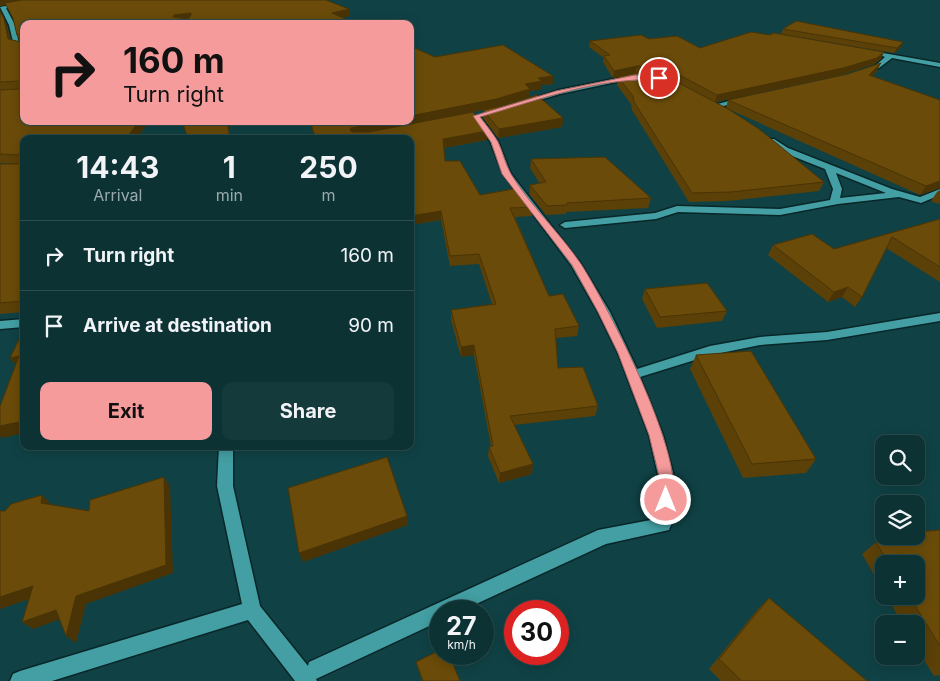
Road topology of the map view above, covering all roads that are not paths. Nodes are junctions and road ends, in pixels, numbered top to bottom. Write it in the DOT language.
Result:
graph roads {
  1 [pos="2,0"];
  2 [pos="48,0"];
  3 [pos="3,7"];
  4 [pos="20,46"];
  5 [pos="874,53"];
  6 [pos="891,56"];
  7 [pos="940,65"];
  8 [pos="859,73"];
  9 [pos="645,77"];
  10 [pos="752,98"];
  11 [pos="706,101"];
  12 [pos="515,106"];
  13 [pos="714,106"];
  14 [pos="729,114"];
  15 [pos="476,116"];
  16 [pos="762,135"];
  17 [pos="829,168"];
  18 [pos="940,192"];
  19 [pos="900,194"];
  20 [pos="834,202"];
  21 [pos="565,225"];
  22 [pos="940,318"];
  23 [pos="20,324"];
  24 [pos="0,326"];
  25 [pos="632,375"];
  26 [pos="226,450"];
  27 [pos="252,610"];
  28 [pos="312,675"];
  29 [pos="20,681"];
  1 -- 3 [label="street"];
  2 -- 3 [label="street"];
  3 -- 4 [label="street"];
  5 -- 6 [label="street"];
  6 -- 7 [label="street"];
  6 -- 8 [label="street"];
  9 -- 12 [label="street"];
  10 -- 13 [label="street"];
  11 -- 13 [label="street"];
  13 -- 14 [label="street"];
  15 -- 25 [label="street"];
  16 -- 17 [label="street"];
  17 -- 19 [label="street"];
  17 -- 20 [label="street"];
  18 -- 19 [label="street"];
  19 -- 20 [label="street"];
  20 -- 21 [label="street"];
  22 -- 25 [label="street"];
  23 -- 24 [label="street"];
  25 -- 28 [label="street"];
  26 -- 27 [label="street"];
  27 -- 28 [label="street"];
  27 -- 29 [label="street"];
}
